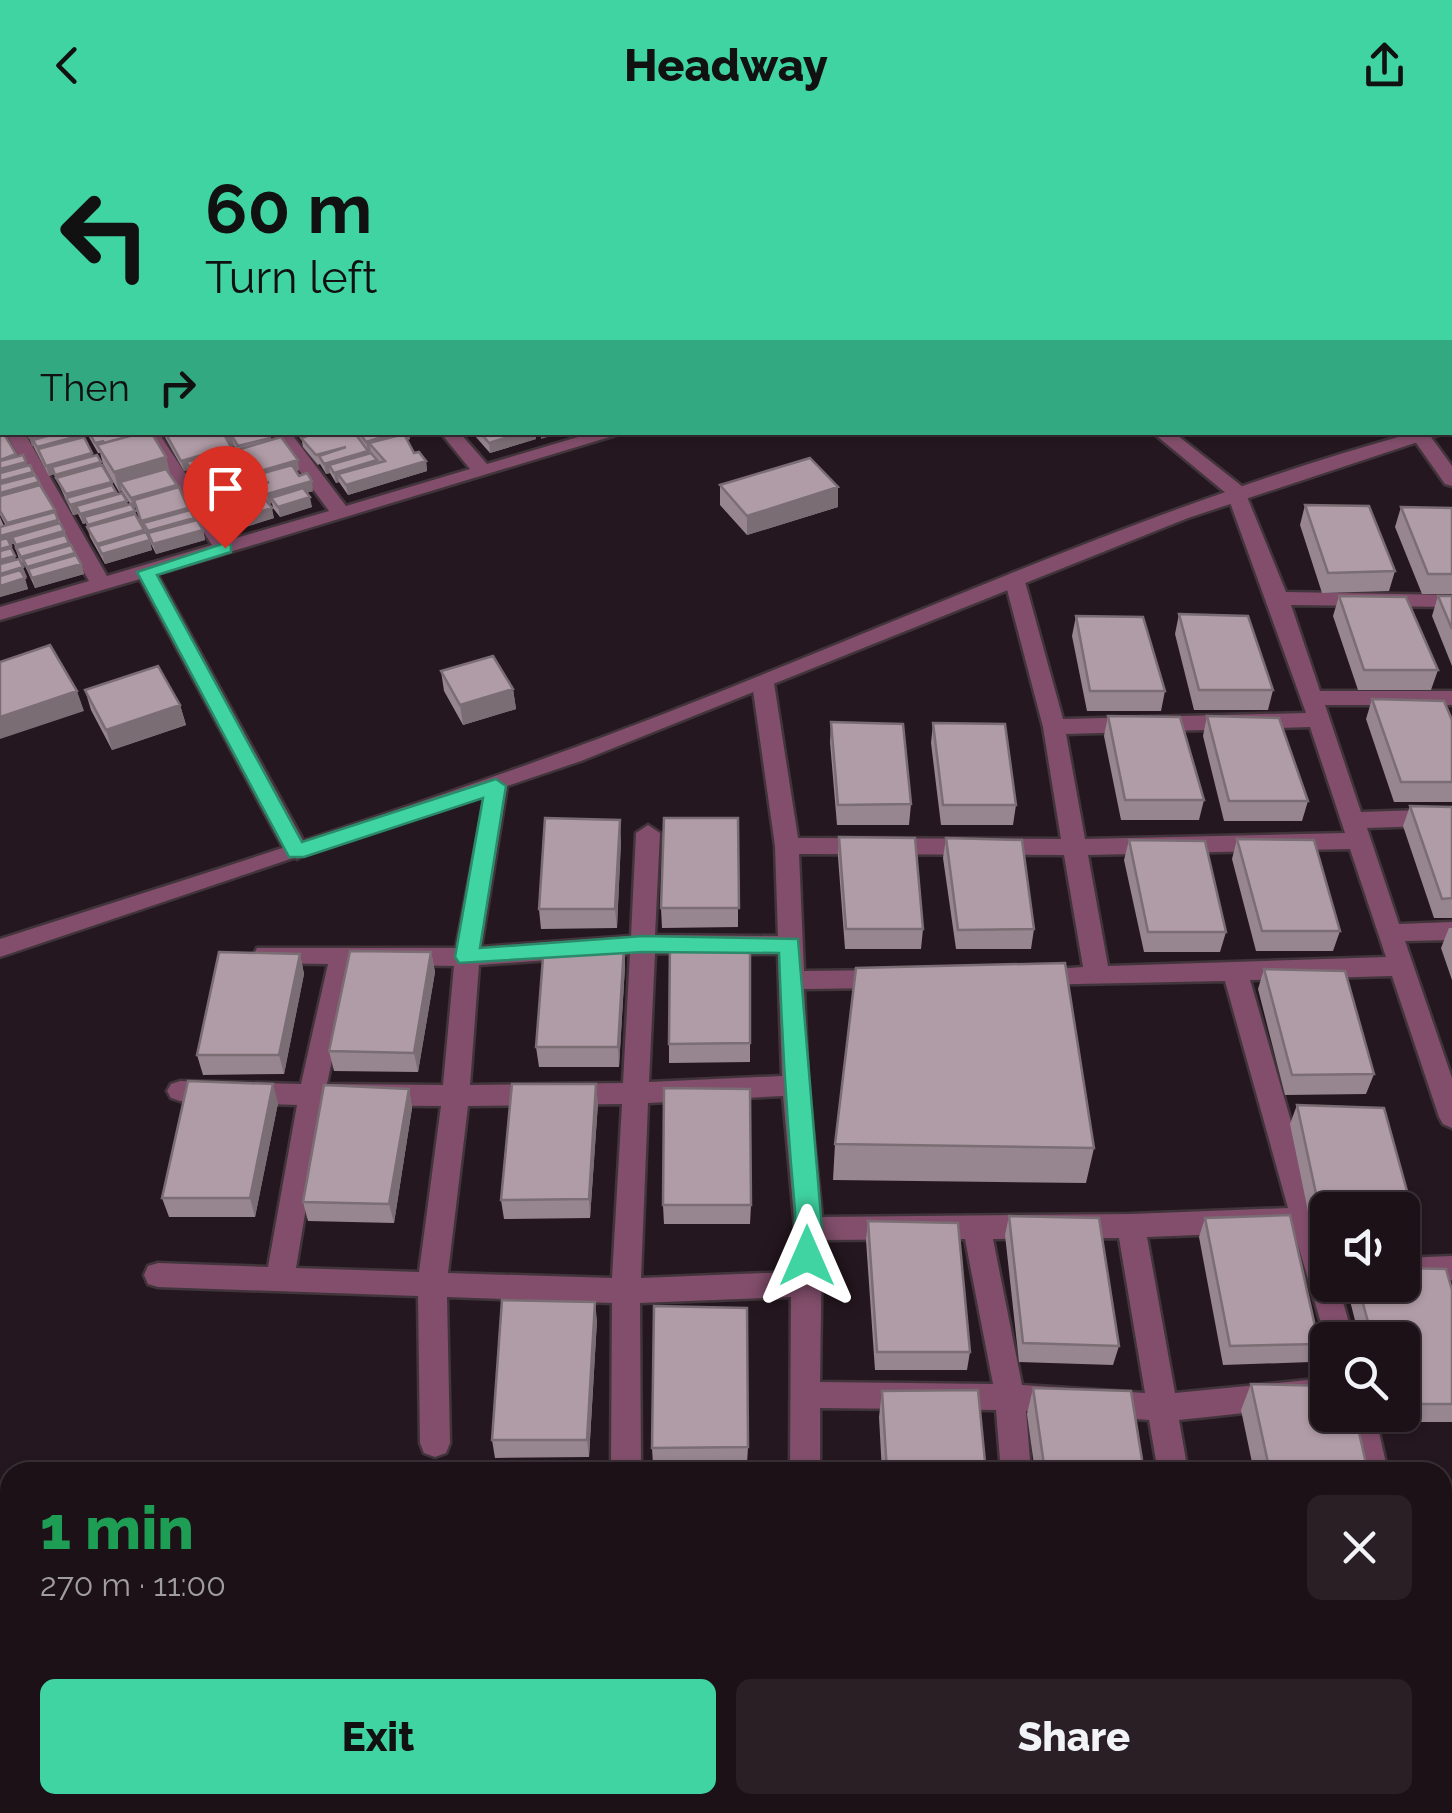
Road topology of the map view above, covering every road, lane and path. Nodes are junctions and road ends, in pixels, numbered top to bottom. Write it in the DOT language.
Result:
graph roads {
  1 [pos="16,435"];
  2 [pos="150,435"];
  3 [pos="282,435"];
  4 [pos="452,435"];
  5 [pos="604,435"];
  6 [pos="1165,435"];
  7 [pos="1430,435"];
  8 [pos="483,472"];
  9 [pos="1452,480"];
  10 [pos="1236,491"];
  11 [pos="342,514"];
  12 [pos="225,548"];
  13 [pos="146,572"];
  14 [pos="1014,578"];
  15 [pos="102,585"];
  16 [pos="1278,598"];
  17 [pos="1452,600"];
  18 [pos="0,614"];
  19 [pos="763,683"];
  20 [pos="1452,698"];
  21 [pos="1315,708"];
  22 [pos="1054,727"];
  23 [pos="496,786"];
  24 [pos="1452,817"];
  25 [pos="1356,830"];
  26 [pos="648,833"];
  27 [pos="787,846"];
  28 [pos="1077,847"];
  29 [pos="296,851"];
  30 [pos="1452,932"];
  31 [pos="1390,933"];
  32 [pos="643,944"];
  33 [pos="790,944"];
  34 [pos="0,948"];
  35 [pos="244,954"];
  36 [pos="342,954"];
  37 [pos="467,957"];
  38 [pos="1401,966"];
  39 [pos="1235,972"];
  40 [pos="1097,977"];
  41 [pos="1002,978"];
  42 [pos="906,979"];
  43 [pos="791,980"];
  44 [pos="1443,1062"];
  45 [pos="795,1085"];
  46 [pos="180,1090"];
  47 [pos="456,1093"];
  48 [pos="312,1096"];
  49 [pos="636,1096"];
  50 [pos="1452,1117"];
  51 [pos="1302,1219"];
  52 [pos="1131,1226"];
  53 [pos="977,1227"];
  54 [pos="809,1229"];
  55 [pos="1310,1241"];
  56 [pos="1452,1268"];
  57 [pos="1420,1269"];
  58 [pos="158,1275"];
  59 [pos="280,1278"];
  60 [pos="804,1284"];
  61 [pos="432,1285"];
  62 [pos="626,1291"];
  63 [pos="1310,1393"];
  64 [pos="806,1394"];
  65 [pos="1010,1397"];
  66 [pos="1163,1408"];
  67 [pos="1364,1432"];
  68 [pos="435,1443"];
  69 [pos="626,1462"];
  70 [pos="806,1462"];
  71 [pos="1015,1462"];
  72 [pos="1171,1462"];
  73 [pos="1372,1462"];
  1 -- 15 [label="street"];
  2 -- 12 [label="street"];
  3 -- 11 [label="street"];
  4 -- 8 [label="street"];
  5 -- 8 [label="street"];
  6 -- 10 [label="street"];
  7 -- 9 [label="street"];
  7 -- 10 [label="street"];
  8 -- 11 [label="street"];
  10 -- 14 [label="street"];
  10 -- 16 [label="street"];
  11 -- 12 [label="street"];
  12 -- 13 [label="street"];
  13 -- 15 [label="street"];
  13 -- 29 [label="street"];
  14 -- 19 [label="street"];
  14 -- 22 [label="street"];
  15 -- 18 [label="street"];
  16 -- 17 [label="street"];
  16 -- 21 [label="street"];
  19 -- 23 [label="street"];
  19 -- 27 [label="street"];
  20 -- 21 [label="street"];
  21 -- 22 [label="street"];
  21 -- 25 [label="street"];
  22 -- 28 [label="street"];
  23 -- 29 [label="street"];
  23 -- 37 [label="street"];
  24 -- 25 [label="street"];
  25 -- 28 [label="street"];
  25 -- 31 [label="street"];
  26 -- 32 [label="street"];
  27 -- 28 [label="street"];
  27 -- 33 [label="street"];
  28 -- 40 [label="street"];
  29 -- 34 [label="street"];
  30 -- 31 [label="street"];
  31 -- 38 [label="street"];
  32 -- 33 [label="street"];
  32 -- 37 [label="street"];
  32 -- 49 [label="street"];
  33 -- 43 [label="street"];
  35 -- 36 [label="street"];
  36 -- 37 [label="street"];
  36 -- 48 [label="street"];
  37 -- 47 [label="street"];
  38 -- 39 [label="street"];
  38 -- 44 [label="street"];
  39 -- 40 [label="street"];
  39 -- 51 [label="street"];
  40 -- 41 [label="street"];
  42 -- 43 [label="street"];
  43 -- 45 [label="street"];
  44 -- 50 [label="street"];
  45 -- 49 [label="street"];
  45 -- 54 [label="street"];
  46 -- 48 [label="street"];
  47 -- 48 [label="street"];
  47 -- 49 [label="street"];
  47 -- 61 [label="street"];
  48 -- 59 [label="street"];
  49 -- 62 [label="street"];
  51 -- 52 [label="street"];
  51 -- 55 [label="street"];
  52 -- 53 [label="street"];
  52 -- 66 [label="street"];
  53 -- 54 [label="street"];
  53 -- 65 [label="street"];
  54 -- 60 [label="street"];
  56 -- 57 [label="street"];
  58 -- 59 [label="street"];
  59 -- 61 [label="street"];
  60 -- 62 [label="street"];
  60 -- 64 [label="street"];
  61 -- 62 [label="street"];
  61 -- 68 [label="street"];
  62 -- 69 [label="street"];
  63 -- 66 [label="street"];
  64 -- 65 [label="street"];
  64 -- 70 [label="street"];
  65 -- 66 [label="street"];
  65 -- 71 [label="street"];
  66 -- 72 [label="street"];
  67 -- 73 [label="street"];
}
